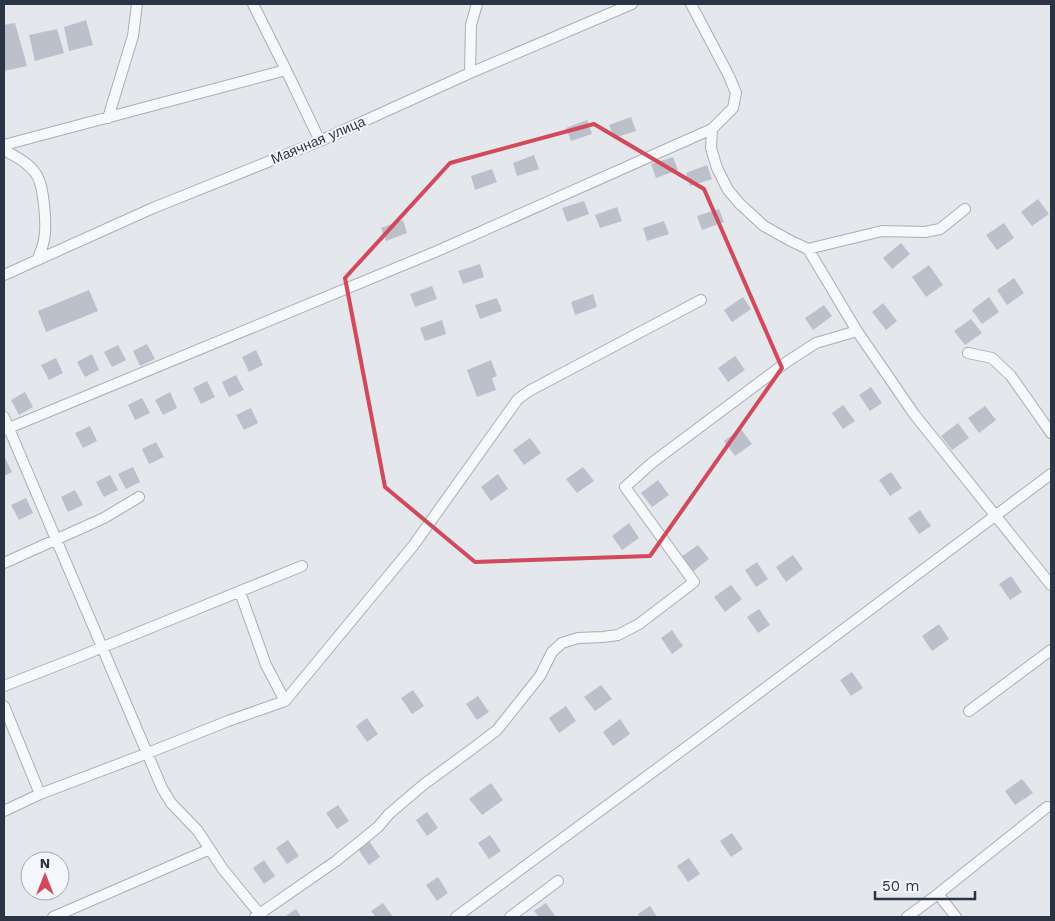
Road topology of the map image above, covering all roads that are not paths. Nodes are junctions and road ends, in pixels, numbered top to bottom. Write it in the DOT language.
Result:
graph roads {
  1 [pos="137,4"];
  2 [pos="253,4"];
  3 [pos="476,4"];
  4 [pos="632,4"];
  5 [pos="691,4"];
  6 [pos="286,70"];
  7 [pos="470,73"];
  8 [pos="108,118"];
  9 [pos="712,129"];
  10 [pos="320,141"];
  11 [pos="4,145"];
  12 [pos="4,150"];
  13 [pos="965,209"];
  14 [pos="808,249"];
  15 [pos="38,259"];
  16 [pos="4,275"];
  17 [pos="701,300"];
  18 [pos="857,331"];
  19 [pos="968,353"];
  20 [pos="4,417"];
  21 [pos="4,430"];
  22 [pos="1051,433"];
  23 [pos="1051,474"];
  24 [pos="139,497"];
  25 [pos="996,517"];
  26 [pos="56,540"];
  27 [pos="4,563"];
  28 [pos="302,566"];
  29 [pos="1051,585"];
  30 [pos="240,592"];
  31 [pos="102,648"];
  32 [pos="1051,650"];
  33 [pos="4,686"];
  34 [pos="286,701"];
  35 [pos="4,706"];
  36 [pos="969,711"];
  37 [pos="148,753"];
  38 [pos="40,794"];
  39 [pos="1047,807"];
  40 [pos="4,811"];
  41 [pos="210,849"];
  42 [pos="558,882"];
  43 [pos="938,894"];
  44 [pos="259,916"];
  45 [pos="53,917"];
  46 [pos="456,917"];
  47 [pos="510,917"];
  48 [pos="907,917"];
  49 [pos="956,917"];
  1 -- 8 [label="street"];
  2 -- 6 [label="street"];
  3 -- 7 [label="street"];
  4 -- 7 [label="street, Маячная улица"];
  5 -- 9 [label="street"];
  6 -- 8 [label="street"];
  6 -- 10 [label="street"];
  7 -- 10 [label="street, Маячная улица"];
  8 -- 11 [label="street"];
  9 -- 14 [label="street"];
  9 -- 21 [label="street"];
  10 -- 15 [label="street, Маячная улица"];
  12 -- 15 [label="street"];
  13 -- 14 [label="street"];
  14 -- 18 [label="street"];
  15 -- 16 [label="street, Маячная улица"];
  17 -- 34 [label="street"];
  18 -- 25 [label="street"];
  18 -- 44 [label="street"];
  19 -- 22 [label="street"];
  20 -- 26 [label="street"];
  23 -- 25 [label="street"];
  24 -- 26 [label="street"];
  25 -- 29 [label="street"];
  25 -- 46 [label="street"];
  26 -- 27 [label="street"];
  26 -- 31 [label="street"];
  28 -- 30 [label="street"];
  30 -- 31 [label="street"];
  30 -- 34 [label="street"];
  31 -- 33 [label="street"];
  31 -- 37 [label="street"];
  32 -- 36 [label="street"];
  34 -- 37 [label="street"];
  35 -- 38 [label="street"];
  37 -- 38 [label="street"];
  37 -- 41 [label="street"];
  38 -- 40 [label="street"];
  39 -- 43 [label="street"];
  41 -- 44 [label="street"];
  41 -- 45 [label="street"];
  42 -- 47 [label="street"];
  43 -- 48 [label="street"];
  43 -- 49 [label="street"];
}
